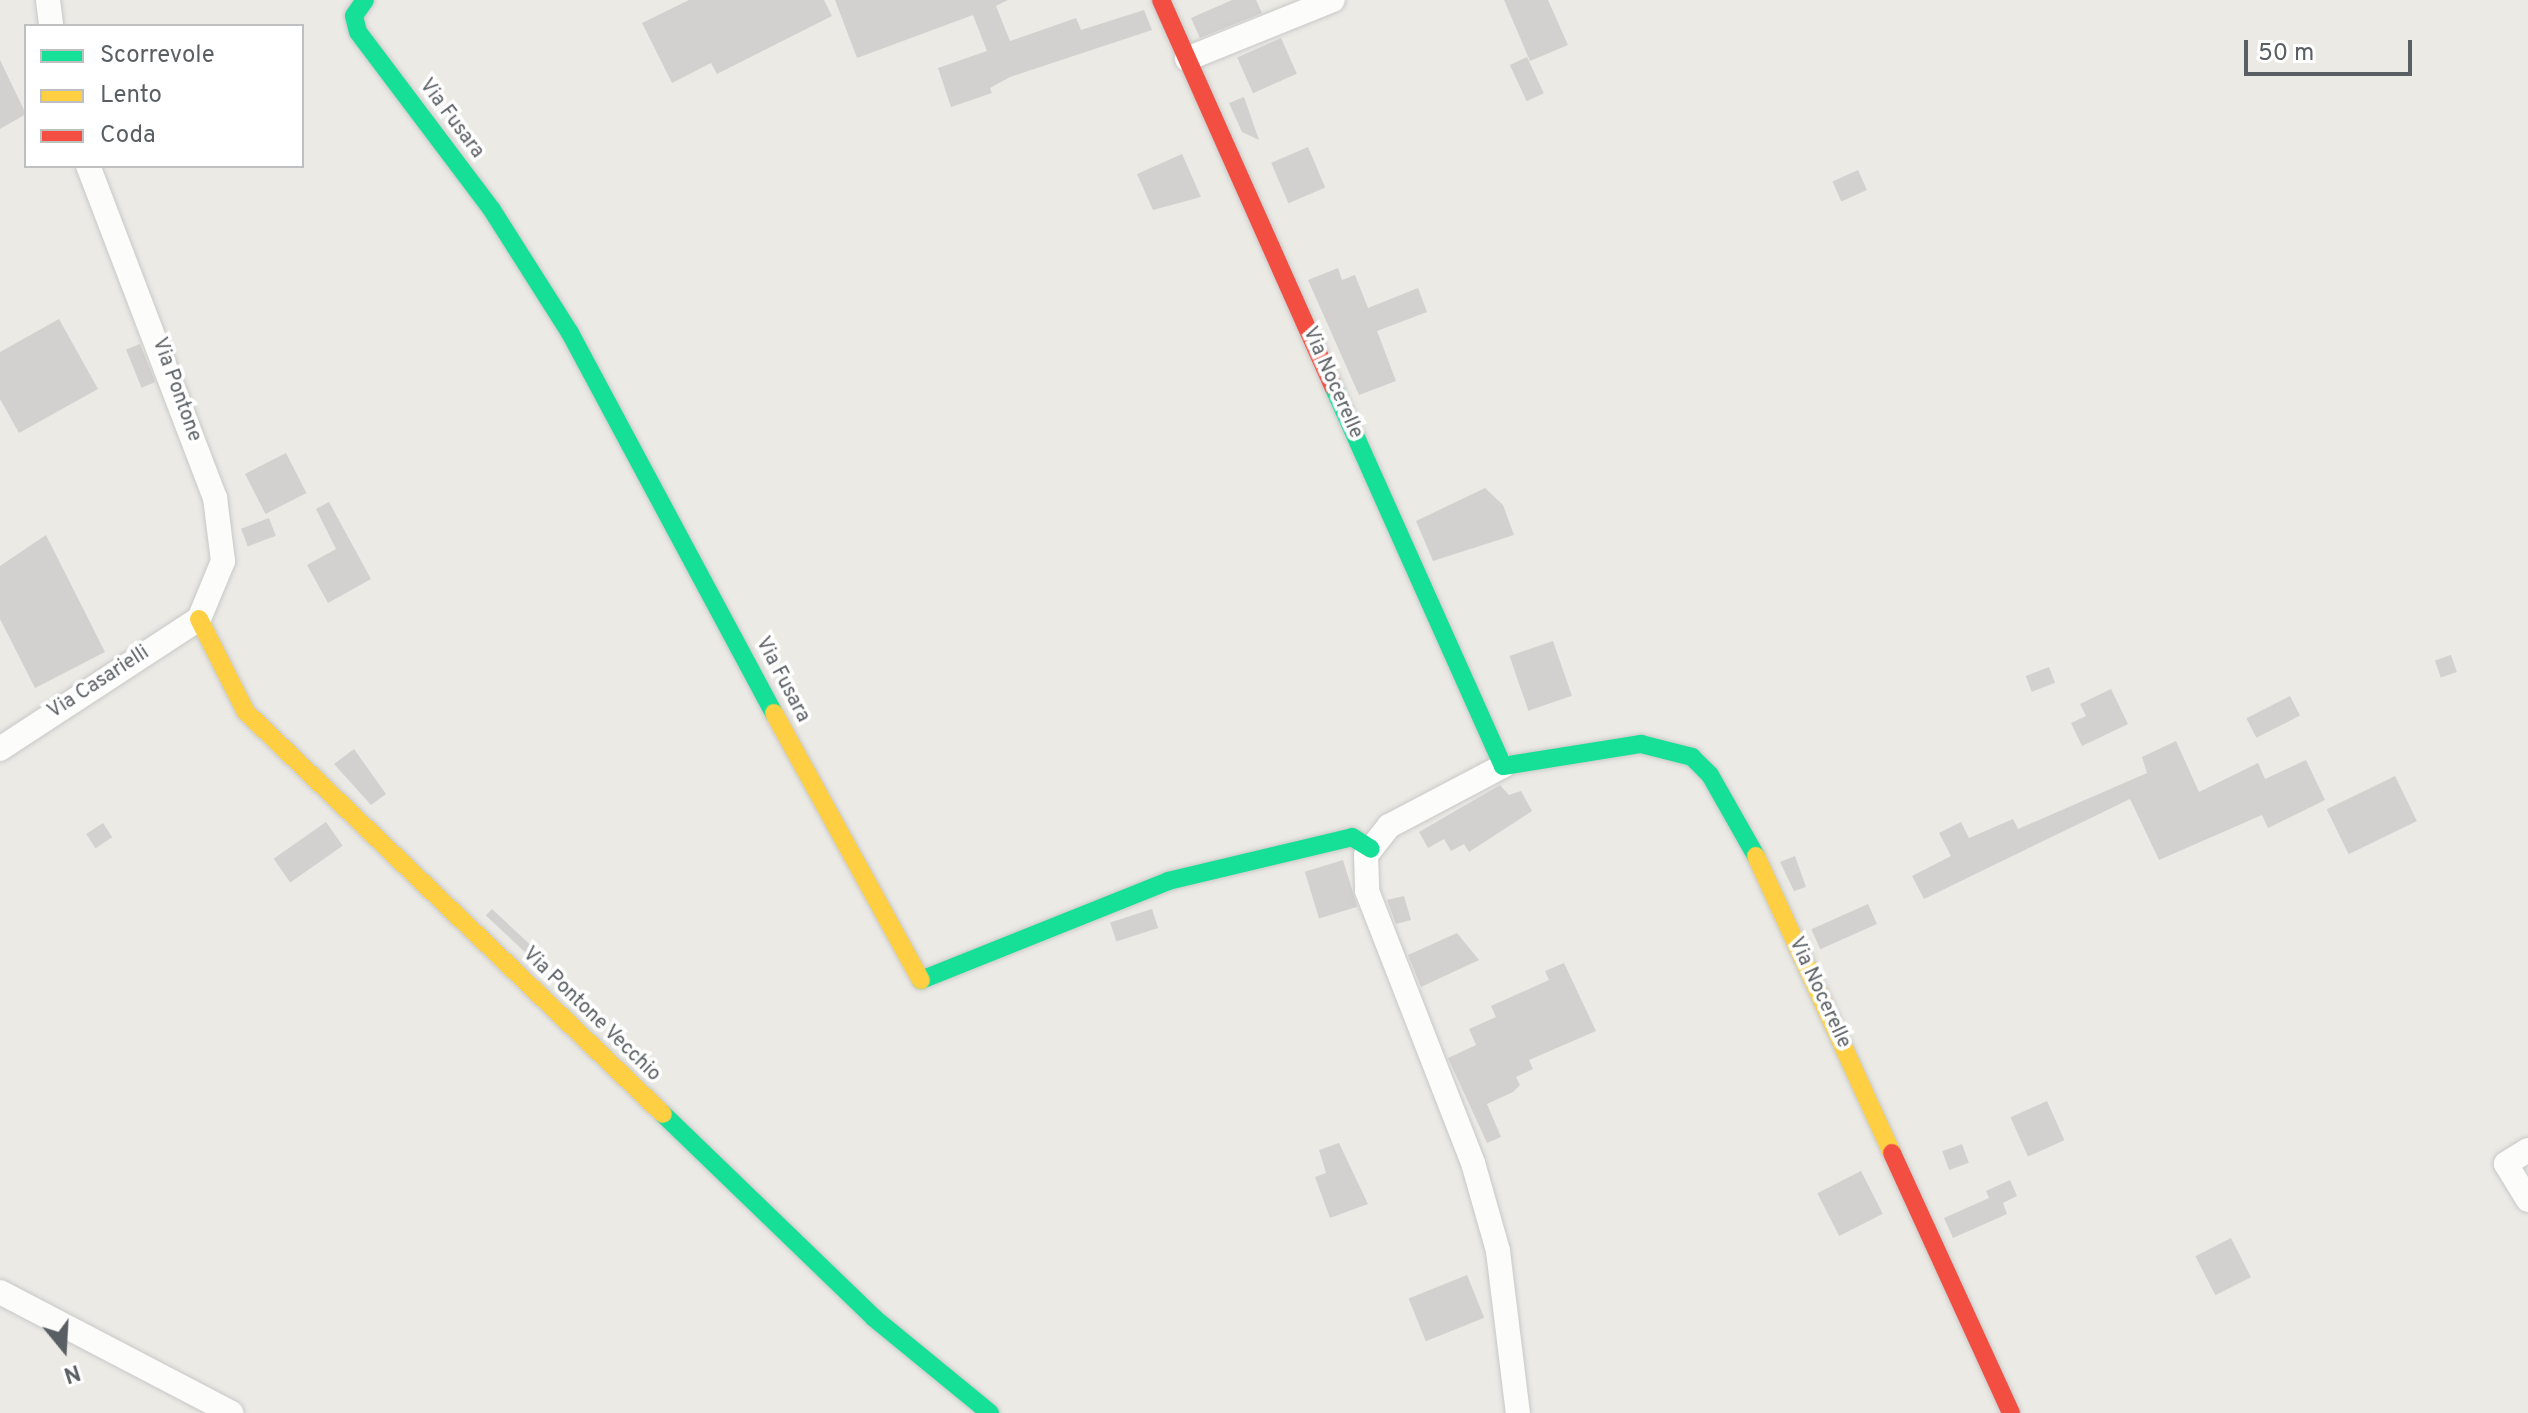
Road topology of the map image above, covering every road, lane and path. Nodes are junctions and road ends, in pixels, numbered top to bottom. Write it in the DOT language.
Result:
graph roads {
  1 [pos="48,0"];
  2 [pos="365,0"];
  3 [pos="1161,0"];
  4 [pos="1333,0"];
  5 [pos="51,24"];
  6 [pos="1187,59"];
  7 [pos="89,168"];
  8 [pos="199,619"];
  9 [pos="0,749"];
  10 [pos="1503,766"];
  11 [pos="1371,849"];
  12 [pos="2528,1150"];
  13 [pos="2528,1200"];
  14 [pos="0,1292"];
  15 [pos="231,1413"];
  16 [pos="990,1413"];
  17 [pos="1518,1413"];
  18 [pos="2011,1413"];
  1 -- 5 [label="street"];
  2 -- 11 [label="street, Via Fusara"];
  3 -- 6 [label="street, Via Nocerelle"];
  4 -- 6 [label="street"];
  6 -- 10 [label="street, Via Nocerelle"];
  7 -- 8 [label="street, Via Pontone"];
  8 -- 9 [label="street, Via Casarielli"];
  8 -- 16 [label="street, Via Pontone Vecchio"];
  10 -- 11 [label="street, Via Nocerelle"];
  10 -- 18 [label="street, Via Nocerelle"];
  11 -- 17 [label="street"];
  12 -- 13 [label="street"];
  14 -- 15 [label="street"];
}
